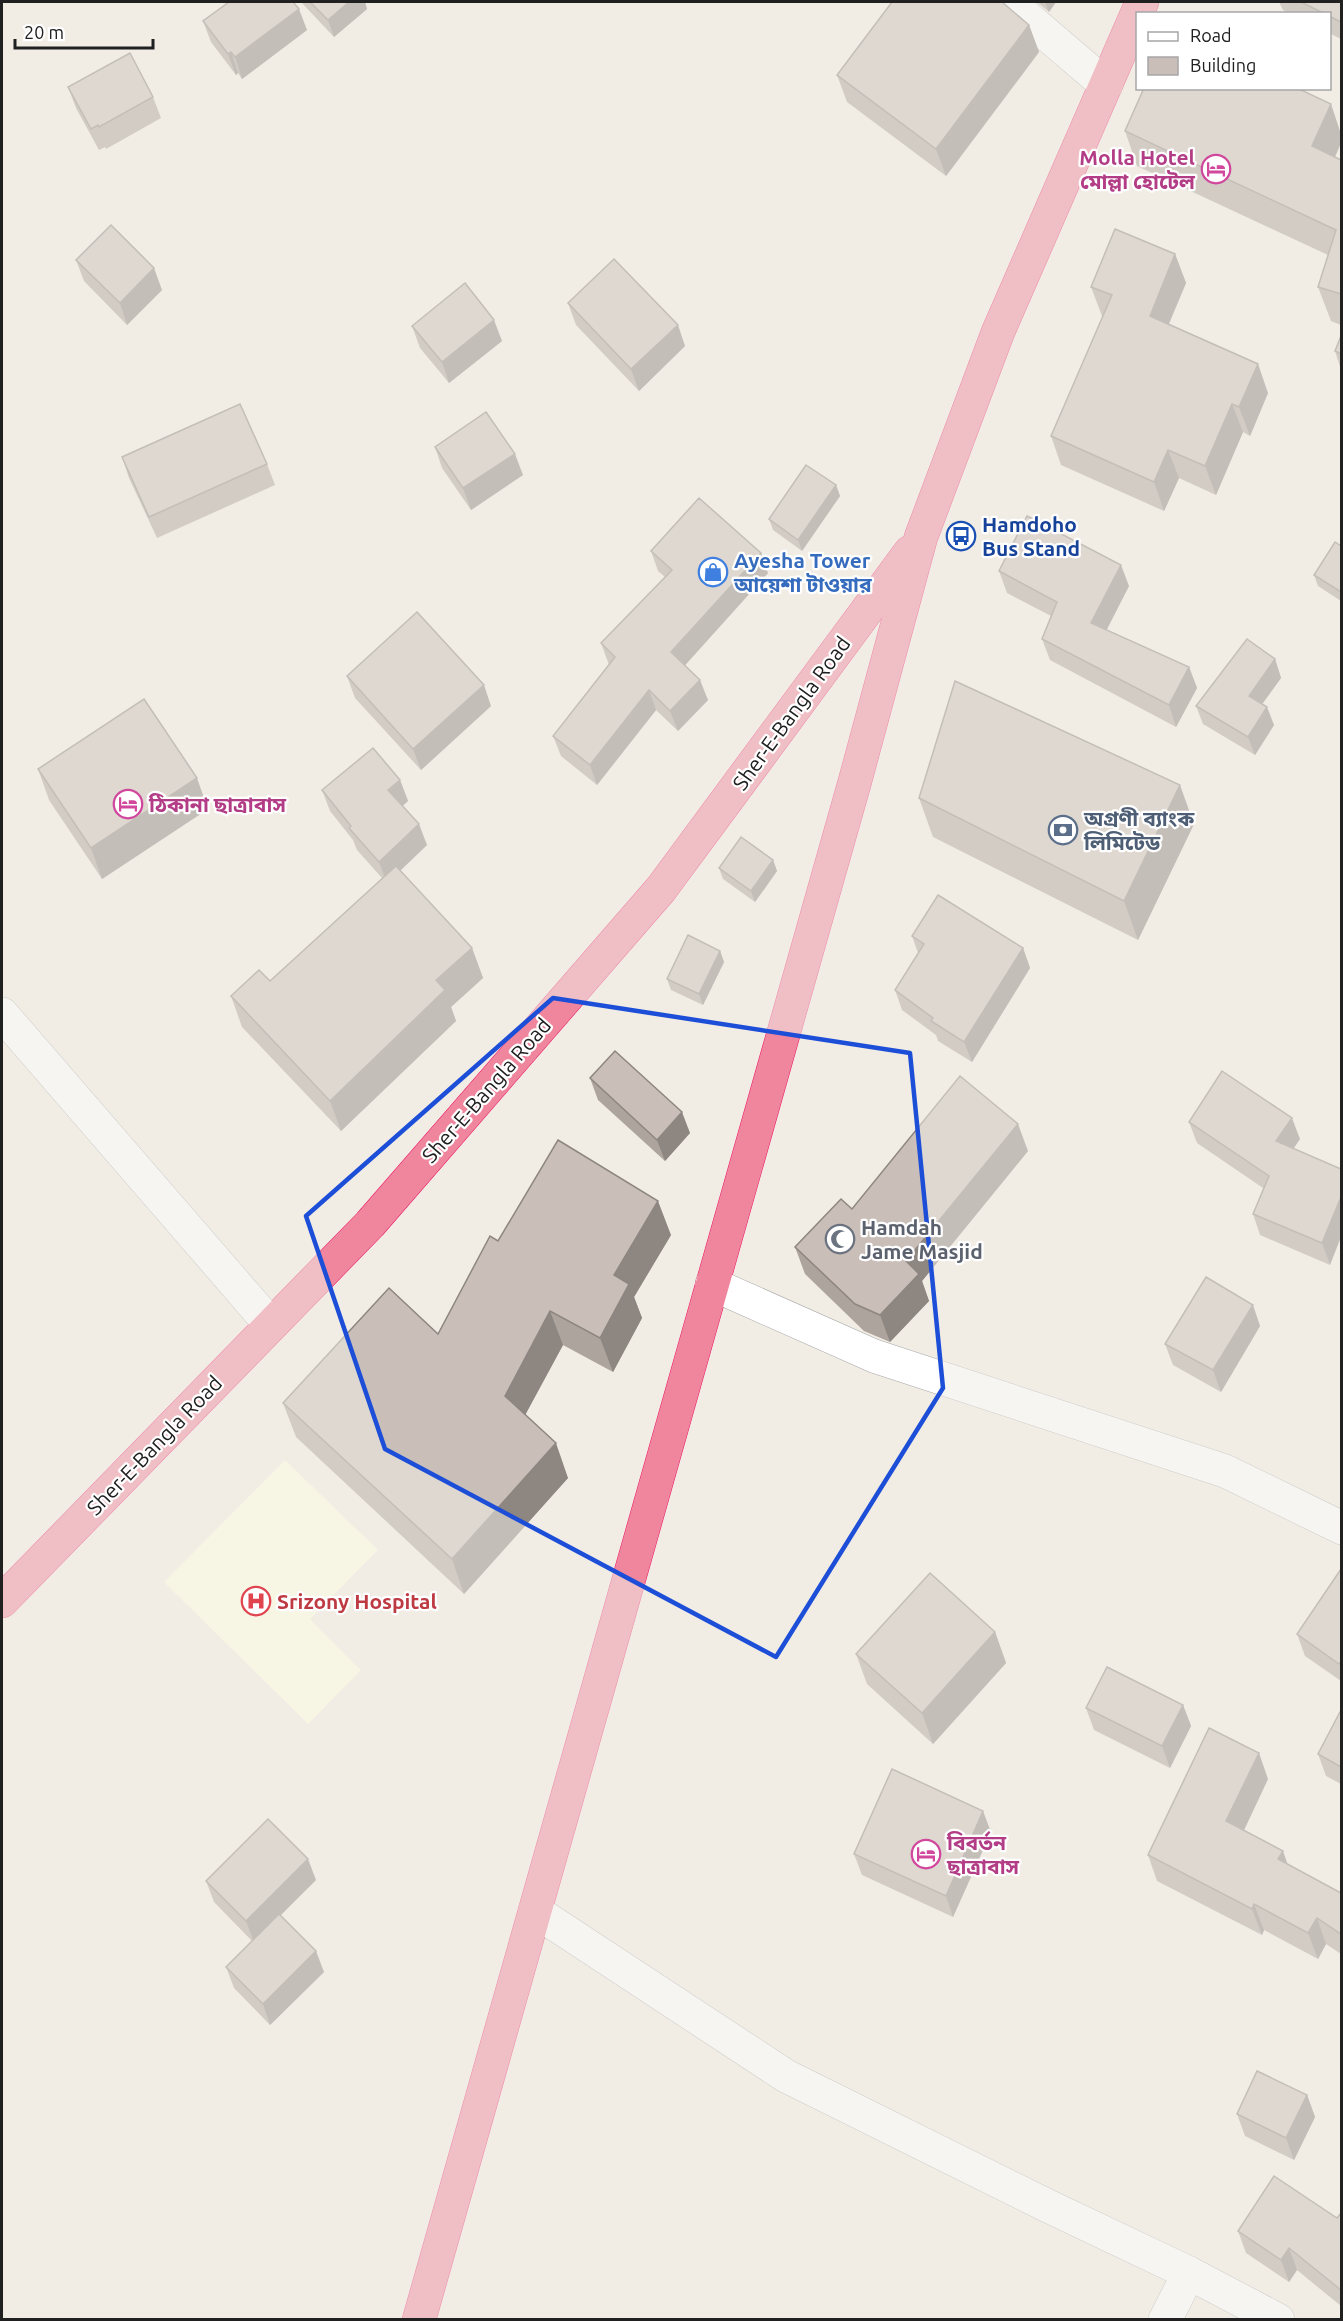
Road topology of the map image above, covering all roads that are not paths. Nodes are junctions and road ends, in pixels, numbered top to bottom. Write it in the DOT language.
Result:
graph roads {
  1 [pos="1009,2"];
  2 [pos="1136,16"];
  3 [pos="1106,85"];
  4 [pos="921,537"];
  5 [pos="2,1014"];
  6 [pos="712,1284"];
  7 [pos="271,1325"];
  8 [pos="1341,1528"];
  9 [pos="2,1601"];
  10 [pos="535,1911"];
  11 [pos="1189,2272"];
  12 [pos="419,2319"];
  13 [pos="1165,2319"];
  14 [pos="1278,2319"];
  1 -- 3 [label="street"];
  2 -- 3 [label="highway"];
  3 -- 4 [label="highway"];
  4 -- 6 [label="highway"];
  4 -- 7 [label="highway, Sher-E-Bangla Road"];
  5 -- 7 [label="street"];
  6 -- 8 [label="street"];
  6 -- 10 [label="highway"];
  7 -- 9 [label="highway, Sher-E-Bangla Road"];
  10 -- 11 [label="street"];
  10 -- 12 [label="highway"];
  11 -- 13 [label="street"];
  11 -- 14 [label="street"];
}
